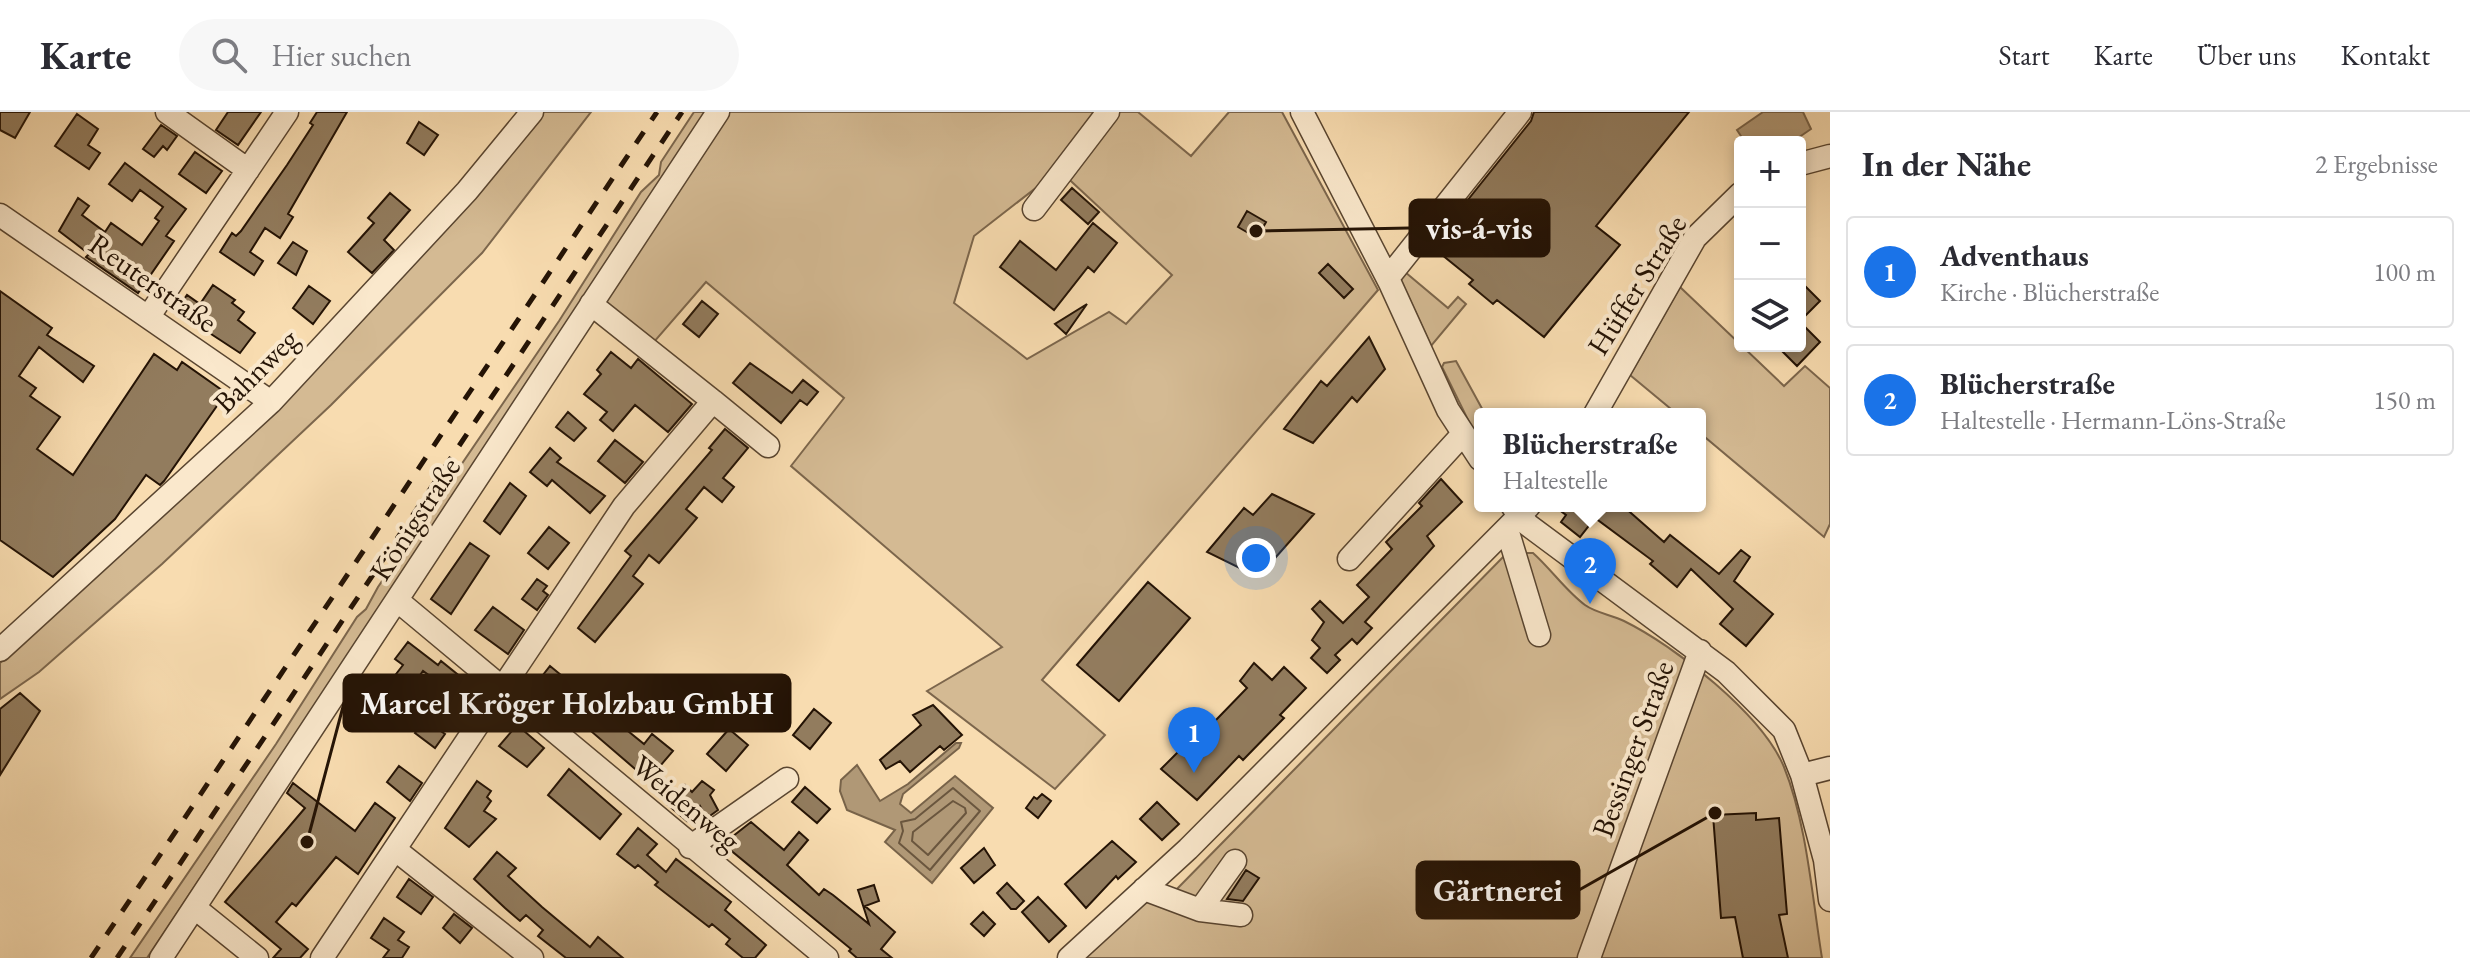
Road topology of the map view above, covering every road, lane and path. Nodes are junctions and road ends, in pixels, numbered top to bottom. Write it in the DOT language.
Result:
graph roads {
  1 [pos="167,112"];
  2 [pos="287,112"];
  3 [pos="532,112"];
  4 [pos="718,112"];
  5 [pos="1108,112"];
  6 [pos="1302,112"];
  7 [pos="1520,112"];
  8 [pos="1830,156"];
  9 [pos="1806,162"];
  10 [pos="248,170"];
  11 [pos="1734,200"];
  12 [pos="1034,209"];
  13 [pos="0,215"];
  14 [pos="1388,278"];
  15 [pos="591,304"];
  16 [pos="149,316"];
  17 [pos="713,401"];
  18 [pos="271,402"];
  19 [pos="1598,408"];
  20 [pos="1463,434"];
  21 [pos="768,446"];
  22 [pos="1474,450"];
  23 [pos="1517,514"];
  24 [pos="1349,559"];
  25 [pos="398,601"];
  26 [pos="1539,635"];
  27 [pos="0,650"];
  28 [pos="1700,651"];
  29 [pos="503,688"];
  30 [pos="1830,768"];
  31 [pos="1802,775"];
  32 [pos="787,779"];
  33 [pos="690,847"];
  34 [pos="397,851"];
  35 [pos="1235,861"];
  36 [pos="1144,889"];
  37 [pos="1830,900"];
  38 [pos="195,908"];
  39 [pos="1200,910"];
  40 [pos="1241,915"];
  41 [pos="161,958"];
  42 [pos="257,958"];
  43 [pos="322,958"];
  44 [pos="532,958"];
  45 [pos="827,958"];
  46 [pos="1069,958"];
  47 [pos="1589,958"];
  1 -- 10 [label="street"];
  2 -- 10 [label="street"];
  3 -- 18 [label="street, Bahnweg"];
  4 -- 15 [label="street, Königstraße"];
  5 -- 12 [label="street"];
  6 -- 14 [label="street"];
  7 -- 14 [label="street"];
  8 -- 9 [label="street"];
  10 -- 16 [label="street"];
  11 -- 19 [label="street, Hüffer Straße"];
  13 -- 16 [label="street, Reuterstraße"];
  14 -- 20 [label="street"];
  15 -- 17 [label="street"];
  15 -- 25 [label="street, Königstraße"];
  16 -- 18 [label="street, Reuterstraße"];
  17 -- 21 [label="street"];
  17 -- 29 [label="street"];
  18 -- 27 [label="street, Bahnweg"];
  20 -- 22 [label="street"];
  20 -- 24 [label="street"];
  23 -- 26 [label="street"];
  23 -- 28 [label="street"];
  23 -- 36 [label="street"];
  25 -- 29 [label="street, Weidenweg"];
  25 -- 38 [label="street, Königstraße"];
  28 -- 31 [label="street"];
  28 -- 47 [label="street, Bessinger Straße"];
  29 -- 33 [label="street, Weidenweg"];
  29 -- 34 [label="street"];
  30 -- 31 [label="street"];
  31 -- 37 [label="street"];
  32 -- 33 [label="street"];
  33 -- 45 [label="street, Weidenweg"];
  34 -- 43 [label="street"];
  34 -- 44 [label="street"];
  35 -- 39 [label="street"];
  36 -- 39 [label="street"];
  36 -- 46 [label="street"];
  38 -- 41 [label="street, Königstraße"];
  38 -- 42 [label="street"];
  39 -- 40 [label="street"];
}
